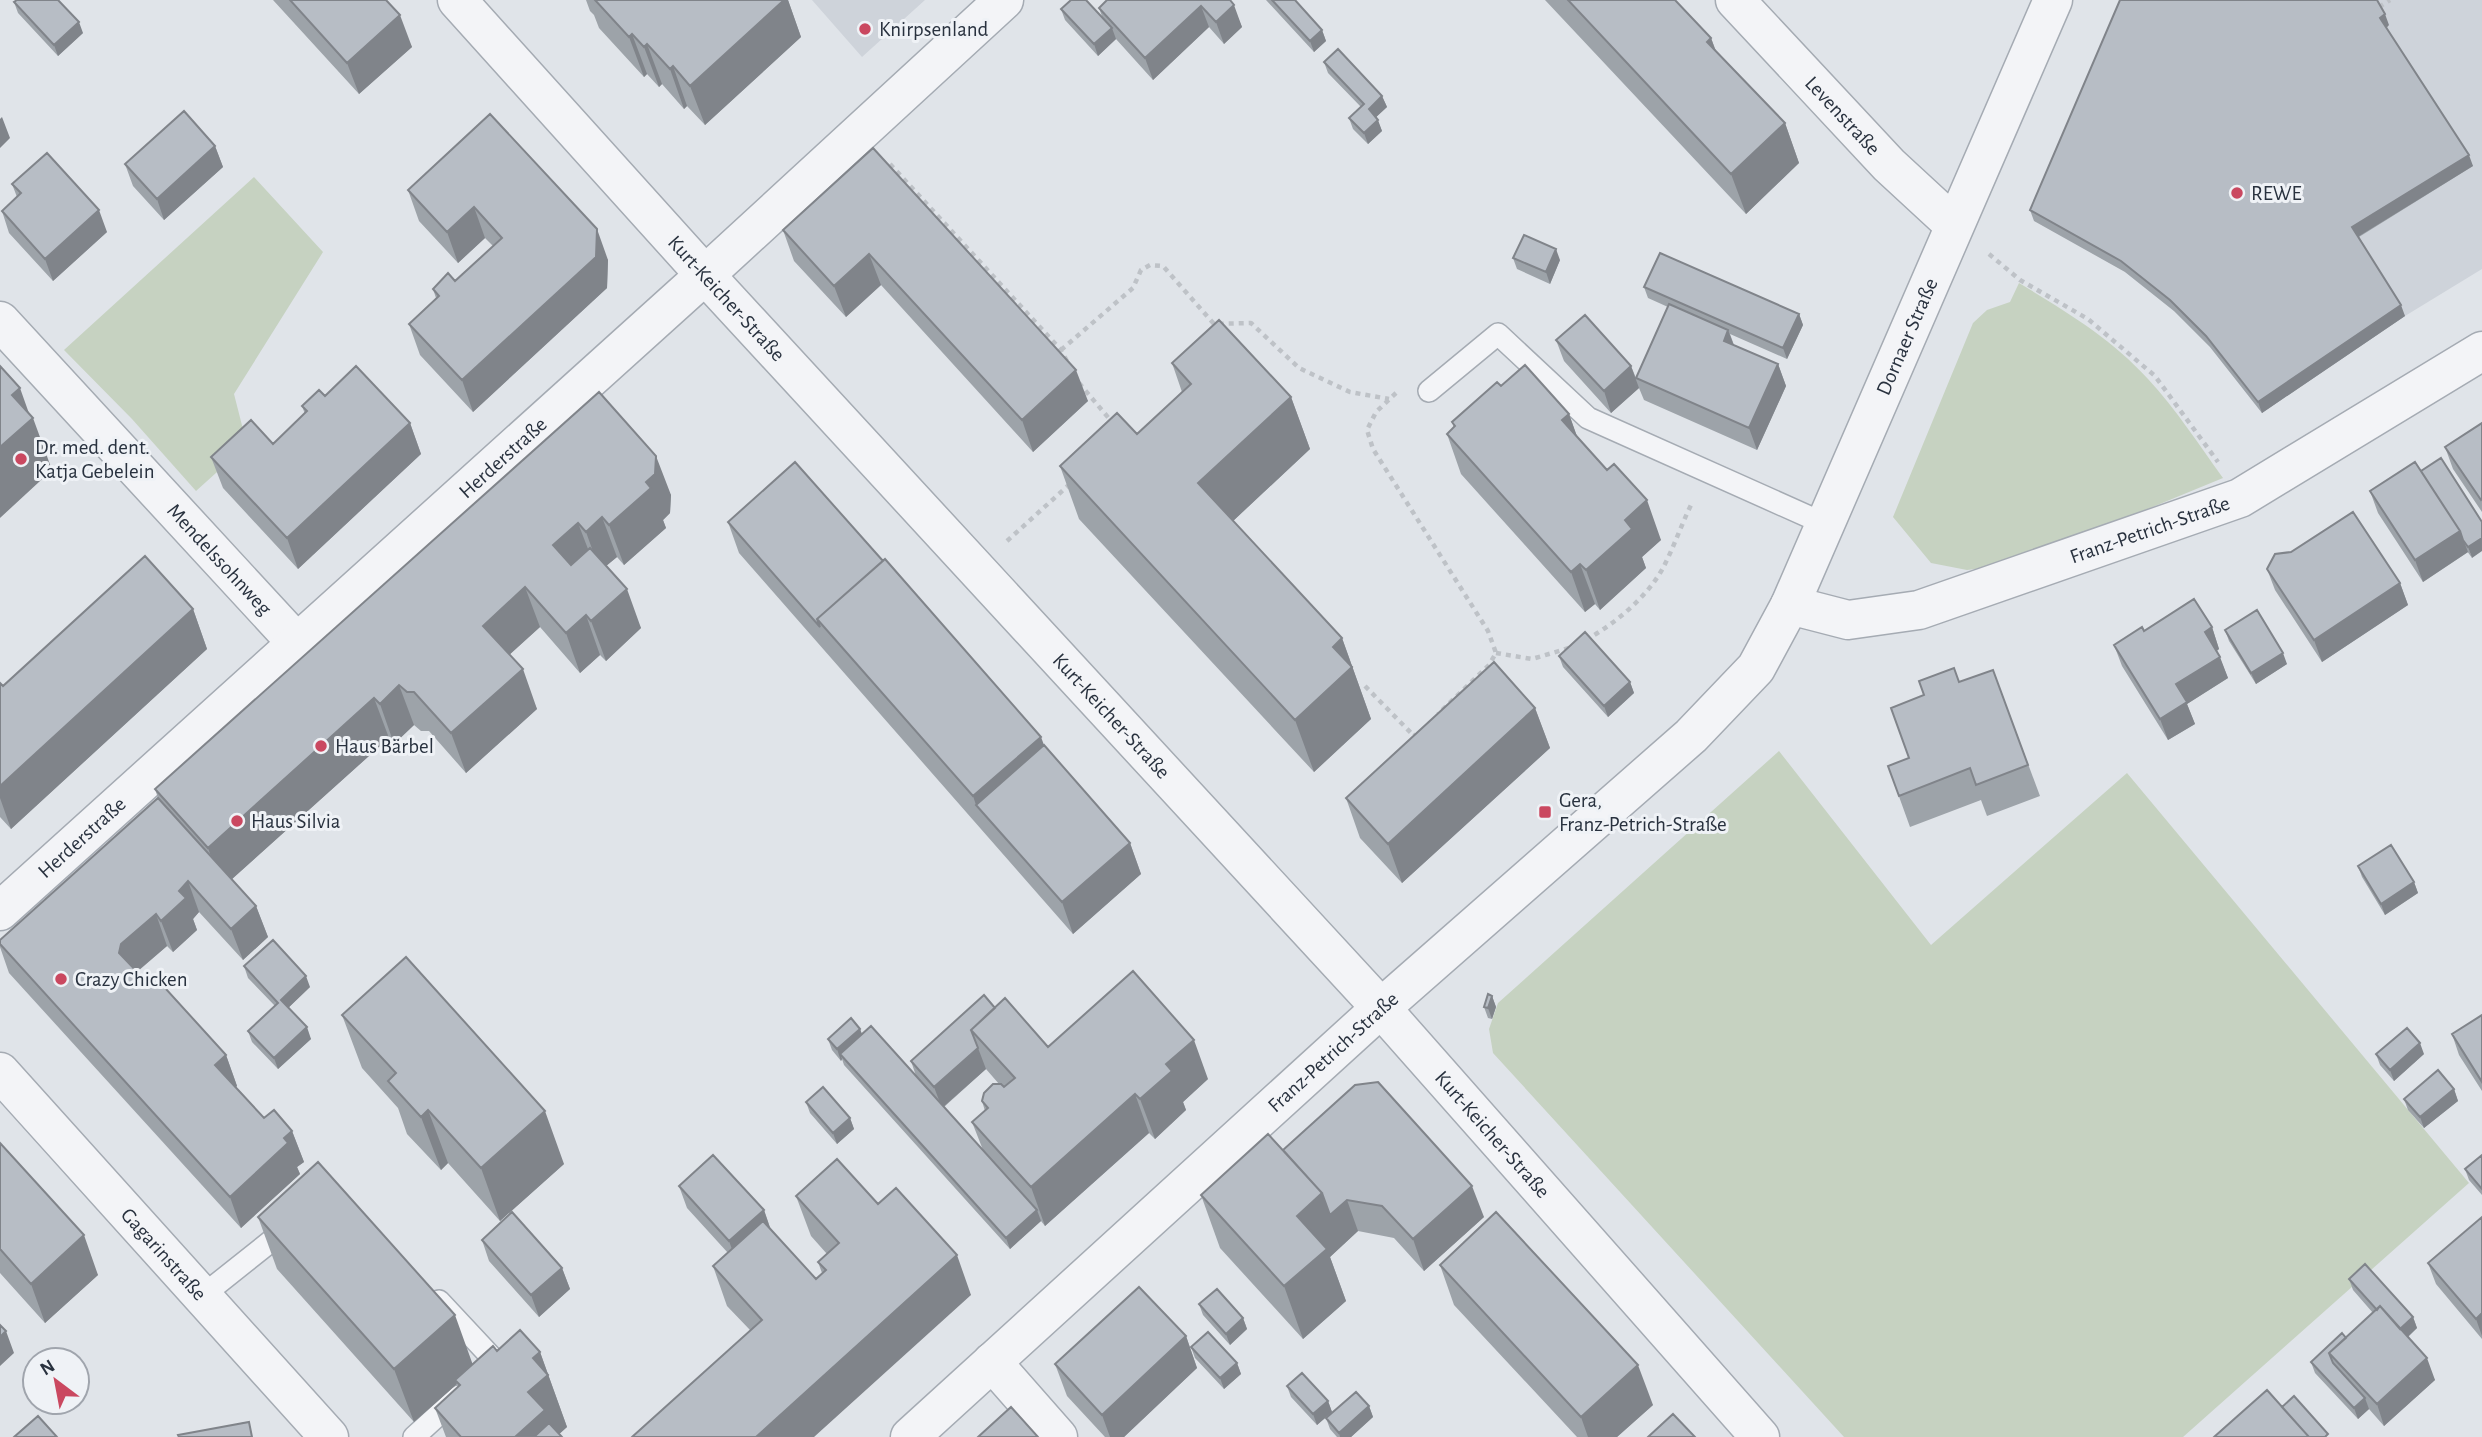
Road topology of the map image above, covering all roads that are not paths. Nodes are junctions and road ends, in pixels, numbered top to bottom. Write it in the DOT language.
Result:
graph roads {
  1 [pos="457,0"];
  2 [pos="1004,0"];
  3 [pos="1735,0"];
  4 [pos="2053,0"];
  5 [pos="1954,225"];
  6 [pos="705,275"];
  7 [pos="2,327"];
  8 [pos="2482,351"];
  9 [pos="1429,391"];
  10 [pos="1825,524"];
  11 [pos="1790,605"];
  12 [pos="296,642"];
  13 [pos="1756,668"];
  14 [pos="0,911"];
  15 [pos="1381,1009"];
  16 [pos="0,1072"];
  17 [pos="305,1214"];
  18 [pos="420,1281"];
  19 [pos="202,1296"];
  20 [pos="992,1362"];
  21 [pos="329,1437"];
  22 [pos="414,1437"];
  23 [pos="911,1437"];
  24 [pos="1058,1437"];
  25 [pos="1760,1437"];
  1 -- 6 [label="street, Kurt-Keicher-Straße"];
  2 -- 6 [label="street, Herderstraße"];
  3 -- 5 [label="street, Levenstraße"];
  4 -- 5 [label="street, Dornaer Straße"];
  5 -- 10 [label="street, Dornaer Straße"];
  6 -- 12 [label="street, Herderstraße"];
  6 -- 15 [label="street, Kurt-Keicher-Straße"];
  7 -- 12 [label="street, Mendelssohnweg"];
  8 -- 11 [label="street, Franz-Petrich-Straße"];
  9 -- 10 [label="lane"];
  10 -- 11 [label="street, Dornaer Straße"];
  11 -- 13 [label="street, Dornaer Straße"];
  12 -- 14 [label="street, Herderstraße"];
  13 -- 15 [label="street, Franz-Petrich-Straße"];
  15 -- 20 [label="street, Franz-Petrich-Straße"];
  15 -- 25 [label="street, Kurt-Keicher-Straße"];
  16 -- 19 [label="street, Gagarinstraße"];
  17 -- 19 [label="lane"];
  18 -- 22 [label="lane"];
  19 -- 21 [label="street, Gagarinstraße"];
  20 -- 23 [label="street, Franz-Petrich-Straße"];
  20 -- 24 [label="street"];
}
